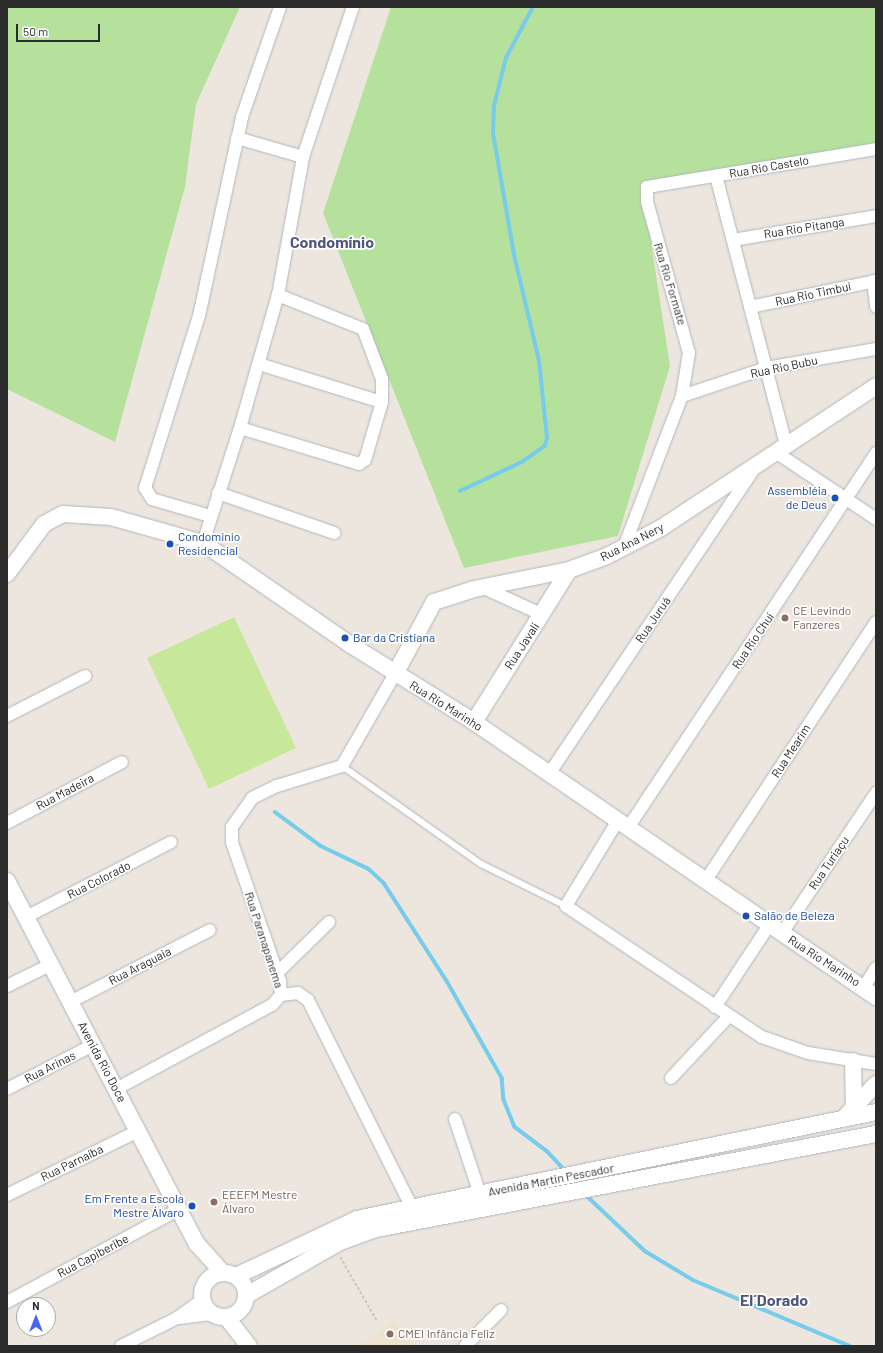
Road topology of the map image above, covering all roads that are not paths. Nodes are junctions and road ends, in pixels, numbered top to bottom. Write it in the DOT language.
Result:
graph roads {
  1 [pos="280,7"];
  2 [pos="353,7"];
  3 [pos="237,138"];
  4 [pos="876,149"];
  5 [pos="303,157"];
  6 [pos="716,176"];
  7 [pos="661,185"];
  8 [pos="876,216"];
  9 [pos="733,240"];
  10 [pos="874,281"];
  11 [pos="278,295"];
  12 [pos="750,307"];
  13 [pos="876,307"];
  14 [pos="876,349"];
  15 [pos="259,364"];
  16 [pos="766,368"];
  17 [pos="876,386"];
  18 [pos="682,396"];
  19 [pos="382,402"];
  20 [pos="240,428"];
  21 [pos="782,449"];
  22 [pos="876,453"];
  23 [pos="757,465"];
  24 [pos="218,493"];
  25 [pos="847,499"];
  26 [pos="210,516"];
  27 [pos="876,519"];
  28 [pos="334,533"];
  29 [pos="203,543"];
  30 [pos="624,547"];
  31 [pos="569,570"];
  32 [pos="7,574"];
  33 [pos="484,588"];
  34 [pos="543,615"];
  35 [pos="876,622"];
  36 [pos="395,674"];
  37 [pos="85,676"];
  38 [pos="7,716"];
  39 [pos="474,722"];
  40 [pos="122,762"];
  41 [pos="342,766"];
  42 [pos="549,774"];
  43 [pos="876,793"];
  44 [pos="7,823"];
  45 [pos="623,825"];
  46 [pos="171,842"];
  47 [pos="706,880"];
  48 [pos="7,881"];
  49 [pos="566,906"];
  50 [pos="26,917"];
  51 [pos="329,922"];
  52 [pos="776,929"];
  53 [pos="210,930"];
  54 [pos="50,965"];
  55 [pos="876,968"];
  56 [pos="277,973"];
  57 [pos="7,986"];
  58 [pos="864,987"];
  59 [pos="281,995"];
  60 [pos="876,998"];
  61 [pos="70,1002"];
  62 [pos="715,1007"];
  63 [pos="729,1016"];
  64 [pos="93,1046"];
  65 [pos="853,1062"];
  66 [pos="876,1064"];
  67 [pos="671,1078"];
  68 [pos="876,1084"];
  69 [pos="7,1089"];
  70 [pos="116,1089"];
  71 [pos="854,1110"];
  72 [pos="876,1112"];
  73 [pos="455,1119"];
  74 [pos="841,1121"];
  75 [pos="138,1131"];
  76 [pos="876,1134"];
  77 [pos="480,1194"];
  78 [pos="7,1195"];
  79 [pos="412,1208"];
  80 [pos="178,1210"];
  81 [pos="197,1244"];
  82 [pos="230,1275"];
  83 [pos="206,1282"];
  84 [pos="247,1295"];
  85 [pos="202,1300"];
  86 [pos="7,1302"];
  87 [pos="501,1310"];
  88 [pos="211,1314"];
  89 [pos="233,1315"];
  90 [pos="177,1318"];
  91 [pos="122,1346"];
  92 [pos="249,1346"];
  93 [pos="465,1346"];
  1 -- 3 [label="street"];
  2 -- 5 [label="street"];
  3 -- 5 [label="street"];
  3 -- 26 [label="street"];
  4 -- 6 [label="street, Rua Rio Castelo"];
  5 -- 11 [label="street"];
  6 -- 7 [label="street, Rua Rio Castelo"];
  6 -- 9 [label="street"];
  7 -- 18 [label="street, Rua Rio Formate"];
  8 -- 9 [label="street, Rua Rio Pitanga"];
  9 -- 12 [label="street"];
  10 -- 12 [label="street, Rua Rio Timbuí"];
  10 -- 13 [label="street"];
  11 -- 15 [label="street"];
  11 -- 19 [label="street"];
  12 -- 16 [label="street"];
  14 -- 16 [label="street, Rua Rio Bubu"];
  15 -- 19 [label="street"];
  15 -- 20 [label="street"];
  16 -- 18 [label="street, Rua Rio Bubu"];
  16 -- 21 [label="street"];
  17 -- 21 [label="street, Rua Ana Nery"];
  18 -- 30 [label="street"];
  19 -- 20 [label="street"];
  20 -- 24 [label="street"];
  21 -- 23 [label="street, Rua Ana Nery"];
  21 -- 25 [label="street"];
  22 -- 25 [label="street, Rua Rio Chuí"];
  23 -- 30 [label="street, Rua Ana Nery"];
  23 -- 42 [label="street, Rua Juruá"];
  24 -- 26 [label="street"];
  24 -- 28 [label="street"];
  25 -- 27 [label="street"];
  25 -- 45 [label="street, Rua Rio Chuí"];
  26 -- 29 [label="street"];
  29 -- 32 [label="street, Rua Rio Marinho"];
  29 -- 36 [label="street, Rua Rio Marinho"];
  30 -- 31 [label="street, Rua Ana Nery"];
  31 -- 33 [label="street, Rua Ana Nery"];
  31 -- 34 [label="street, Rua Javali"];
  33 -- 34 [label="street"];
  33 -- 36 [label="street, Rua Ana Nery"];
  34 -- 39 [label="street, Rua Javali"];
  35 -- 47 [label="street, Rua Mearim"];
  36 -- 39 [label="street, Rua Rio Marinho"];
  36 -- 41 [label="street"];
  37 -- 38 [label="street"];
  39 -- 42 [label="street, Rua Rio Marinho"];
  40 -- 44 [label="street, Rua Madeira"];
  41 -- 49 [label="lane"];
  41 -- 56 [label="street, Rua Paranapanema"];
  42 -- 45 [label="street, Rua Rio Marinho"];
  43 -- 52 [label="street, Rua Turiaçu"];
  45 -- 47 [label="street, Rua Rio Marinho"];
  45 -- 49 [label="street, Rua Rio Chuí"];
  46 -- 50 [label="street, Rua Colorado"];
  47 -- 52 [label="street, Rua Rio Marinho"];
  48 -- 50 [label="street, Avenida Rio Doce"];
  49 -- 62 [label="street"];
  50 -- 54 [label="street, Avenida Rio Doce"];
  51 -- 56 [label="street"];
  52 -- 58 [label="street, Rua Rio Marinho"];
  52 -- 62 [label="street, Rua Turiaçu"];
  53 -- 61 [label="street, Rua Araguaia"];
  54 -- 57 [label="street"];
  54 -- 61 [label="street, Avenida Rio Doce"];
  55 -- 58 [label="street"];
  56 -- 59 [label="street, Rua Paranapanema"];
  58 -- 60 [label="street, Rua Rio Marinho"];
  59 -- 70 [label="street, Rua Paranapanema"];
  59 -- 79 [label="street"];
  61 -- 64 [label="street, Avenida Rio Doce"];
  62 -- 63 [label="street"];
  63 -- 65 [label="street"];
  63 -- 67 [label="street"];
  64 -- 69 [label="street, Rua Arinas"];
  64 -- 70 [label="street, Avenida Rio Doce"];
  65 -- 66 [label="street"];
  65 -- 71 [label="street"];
  68 -- 71 [label="street"];
  70 -- 75 [label="street, Avenida Rio Doce"];
  71 -- 74 [label="street"];
  72 -- 74 [label="street, Avenida Martin Pescador"];
  73 -- 77 [label="street"];
  74 -- 77 [label="street, Avenida Martin Pescador"];
  75 -- 78 [label="street, Rua Parnaíba"];
  75 -- 80 [label="street, Avenida Rio Doce"];
  76 -- 84 [label="street, Avenida Martin Pescador"];
  77 -- 79 [label="street, Avenida Martin Pescador"];
  79 -- 82 [label="street, Avenida Martin Pescador"];
  80 -- 81 [label="street, Avenida Rio Doce"];
  80 -- 86 [label="street, Rua Capiberibe"];
  81 -- 82 [label="street, Avenida Rio Doce"];
  81 -- 83 [label="street, Avenida Rio Doce"];
  82 -- 83 [label="street"];
  82 -- 84 [label="street"];
  83 -- 85 [label="street"];
  84 -- 89 [label="street"];
  85 -- 88 [label="street"];
  85 -- 90 [label="street"];
  87 -- 93 [label="street"];
  88 -- 89 [label="street"];
  88 -- 90 [label="street"];
  89 -- 92 [label="street"];
  90 -- 91 [label="street"];
}
